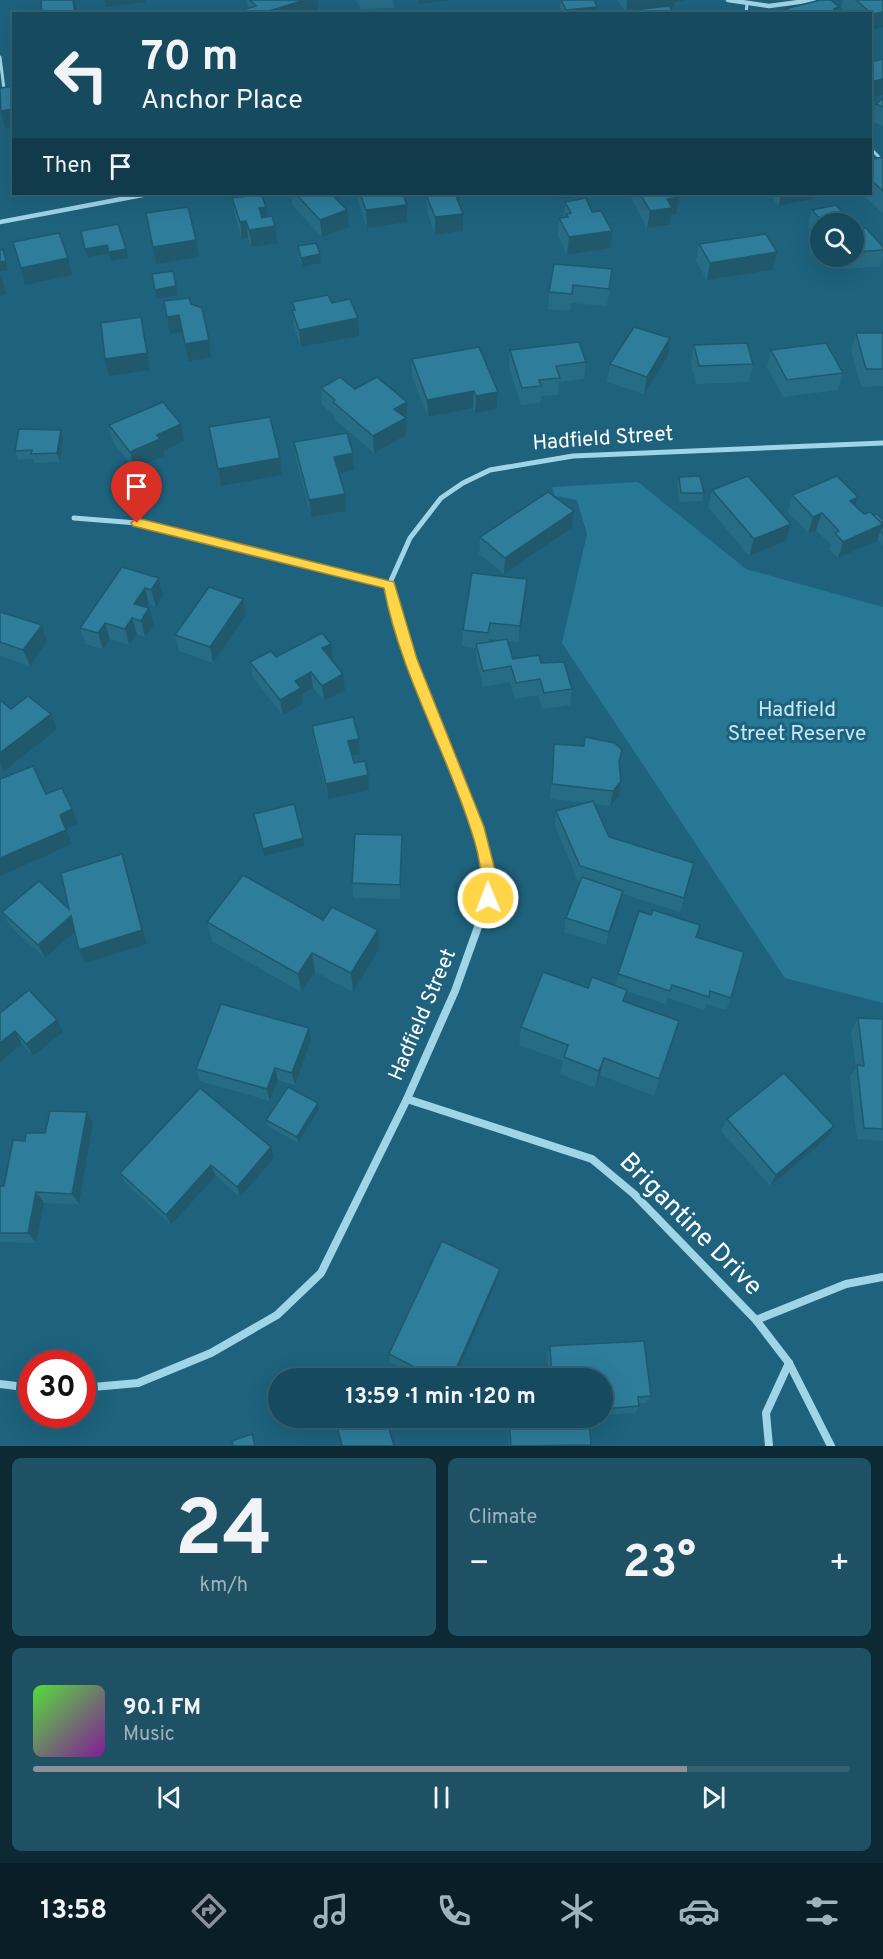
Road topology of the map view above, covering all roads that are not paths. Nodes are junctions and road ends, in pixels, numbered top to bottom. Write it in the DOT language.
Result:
graph roads {
  1 [pos="728,0"];
  2 [pos="814,0"];
  3 [pos="747,4"];
  4 [pos="746,12"];
  5 [pos="0,57"];
  6 [pos="4,89"];
  7 [pos="872,150"];
  8 [pos="883,161"];
  9 [pos="143,195"];
  10 [pos="0,222"];
  11 [pos="883,443"];
  12 [pos="74,518"];
  13 [pos="389,585"];
  14 [pos="407,1099"];
  15 [pos="883,1277"];
  16 [pos="756,1320"];
  17 [pos="789,1363"];
  18 [pos="0,1384"];
  19 [pos="18,1386"];
  20 [pos="96,1387"];
  21 [pos="769,1446"];
  22 [pos="831,1446"];
  1 -- 3 [label="street"];
  2 -- 3 [label="street"];
  3 -- 4 [label="lane"];
  5 -- 6 [label="lane"];
  7 -- 8 [label="lane"];
  9 -- 10 [label="street"];
  11 -- 13 [label="street, Hadfield Street"];
  12 -- 13 [label="street"];
  13 -- 14 [label="street, Hadfield Street"];
  14 -- 16 [label="street, Brigantine Drive"];
  14 -- 20 [label="street, Hadfield Street"];
  15 -- 16 [label="street"];
  16 -- 17 [label="street, Brigantine Drive"];
  17 -- 21 [label="street"];
  17 -- 22 [label="street, Brigantine Drive"];
  18 -- 19 [label="street"];
}
